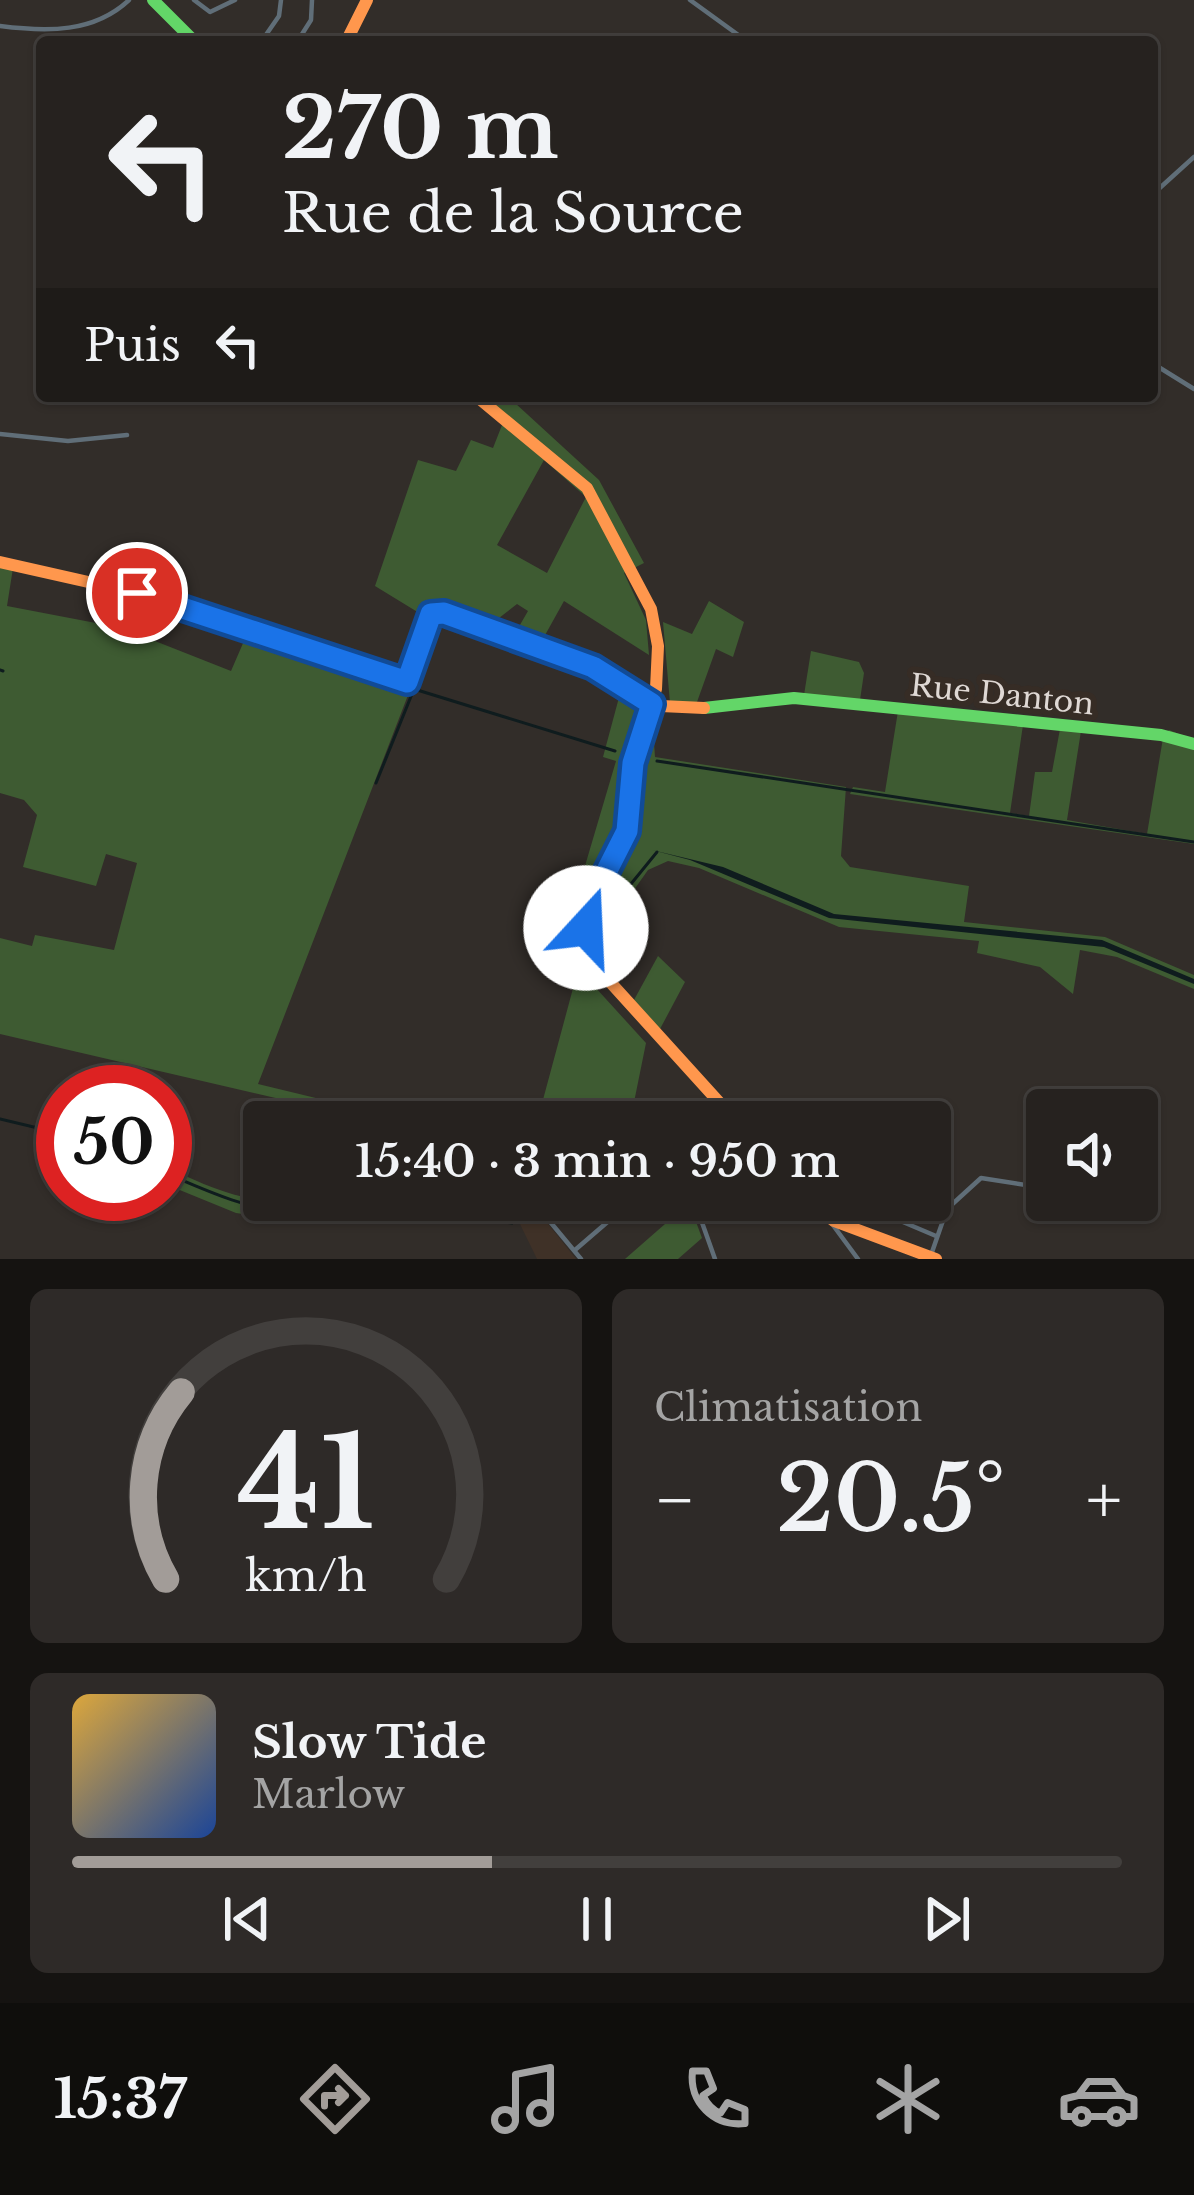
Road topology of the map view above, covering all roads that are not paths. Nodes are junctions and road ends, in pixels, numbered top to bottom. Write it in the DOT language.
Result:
graph roads {
  1 [pos="129,0"];
  2 [pos="154,0"];
  3 [pos="194,0"];
  4 [pos="235,0"];
  5 [pos="281,0"];
  6 [pos="312,0"];
  7 [pos="367,0"];
  8 [pos="690,0"];
  9 [pos="0,26"];
  10 [pos="190,36"];
  11 [pos="265,36"];
  12 [pos="301,36"];
  13 [pos="350,36"];
  14 [pos="740,36"];
  15 [pos="1194,157"];
  16 [pos="1158,190"];
  17 [pos="1158,367"];
  18 [pos="1194,389"];
  19 [pos="484,402"];
  20 [pos="0,434"];
  21 [pos="127,434"];
  22 [pos="0,562"];
  23 [pos="652,704"];
  24 [pos="1194,744"];
  25 [pos="718,1101"];
  26 [pos="1026,1185"];
  27 [pos="550,1221"];
  28 [pos="609,1221"];
  29 [pos="701,1221"];
  30 [pos="830,1221"];
  31 [pos="835,1221"];
  32 [pos="903,1221"];
  33 [pos="938,1236"];
  34 [pos="575,1250"];
  35 [pos="897,1253"];
  36 [pos="934,1257"];
  37 [pos="580,1259"];
  38 [pos="715,1259"];
  39 [pos="858,1259"];
  1 -- 9 [label="street"];
  2 -- 10 [label="street"];
  3 -- 4 [label="street"];
  5 -- 11 [label="street"];
  6 -- 12 [label="street"];
  7 -- 13 [label="street"];
  8 -- 14 [label="street"];
  15 -- 16 [label="street"];
  17 -- 18 [label="street"];
  19 -- 23 [label="street"];
  20 -- 21 [label="street"];
  22 -- 23 [label="street"];
  23 -- 24 [label="street, Rue Danton"];
  23 -- 25 [label="street"];
  26 -- 33 [label="street"];
  27 -- 34 [label="street"];
  28 -- 34 [label="street"];
  29 -- 38 [label="street"];
  30 -- 39 [label="street"];
  31 -- 35 [label="street"];
  32 -- 33 [label="street"];
  33 -- 36 [label="street"];
  34 -- 37 [label="street"];
  35 -- 36 [label="street"];
}
